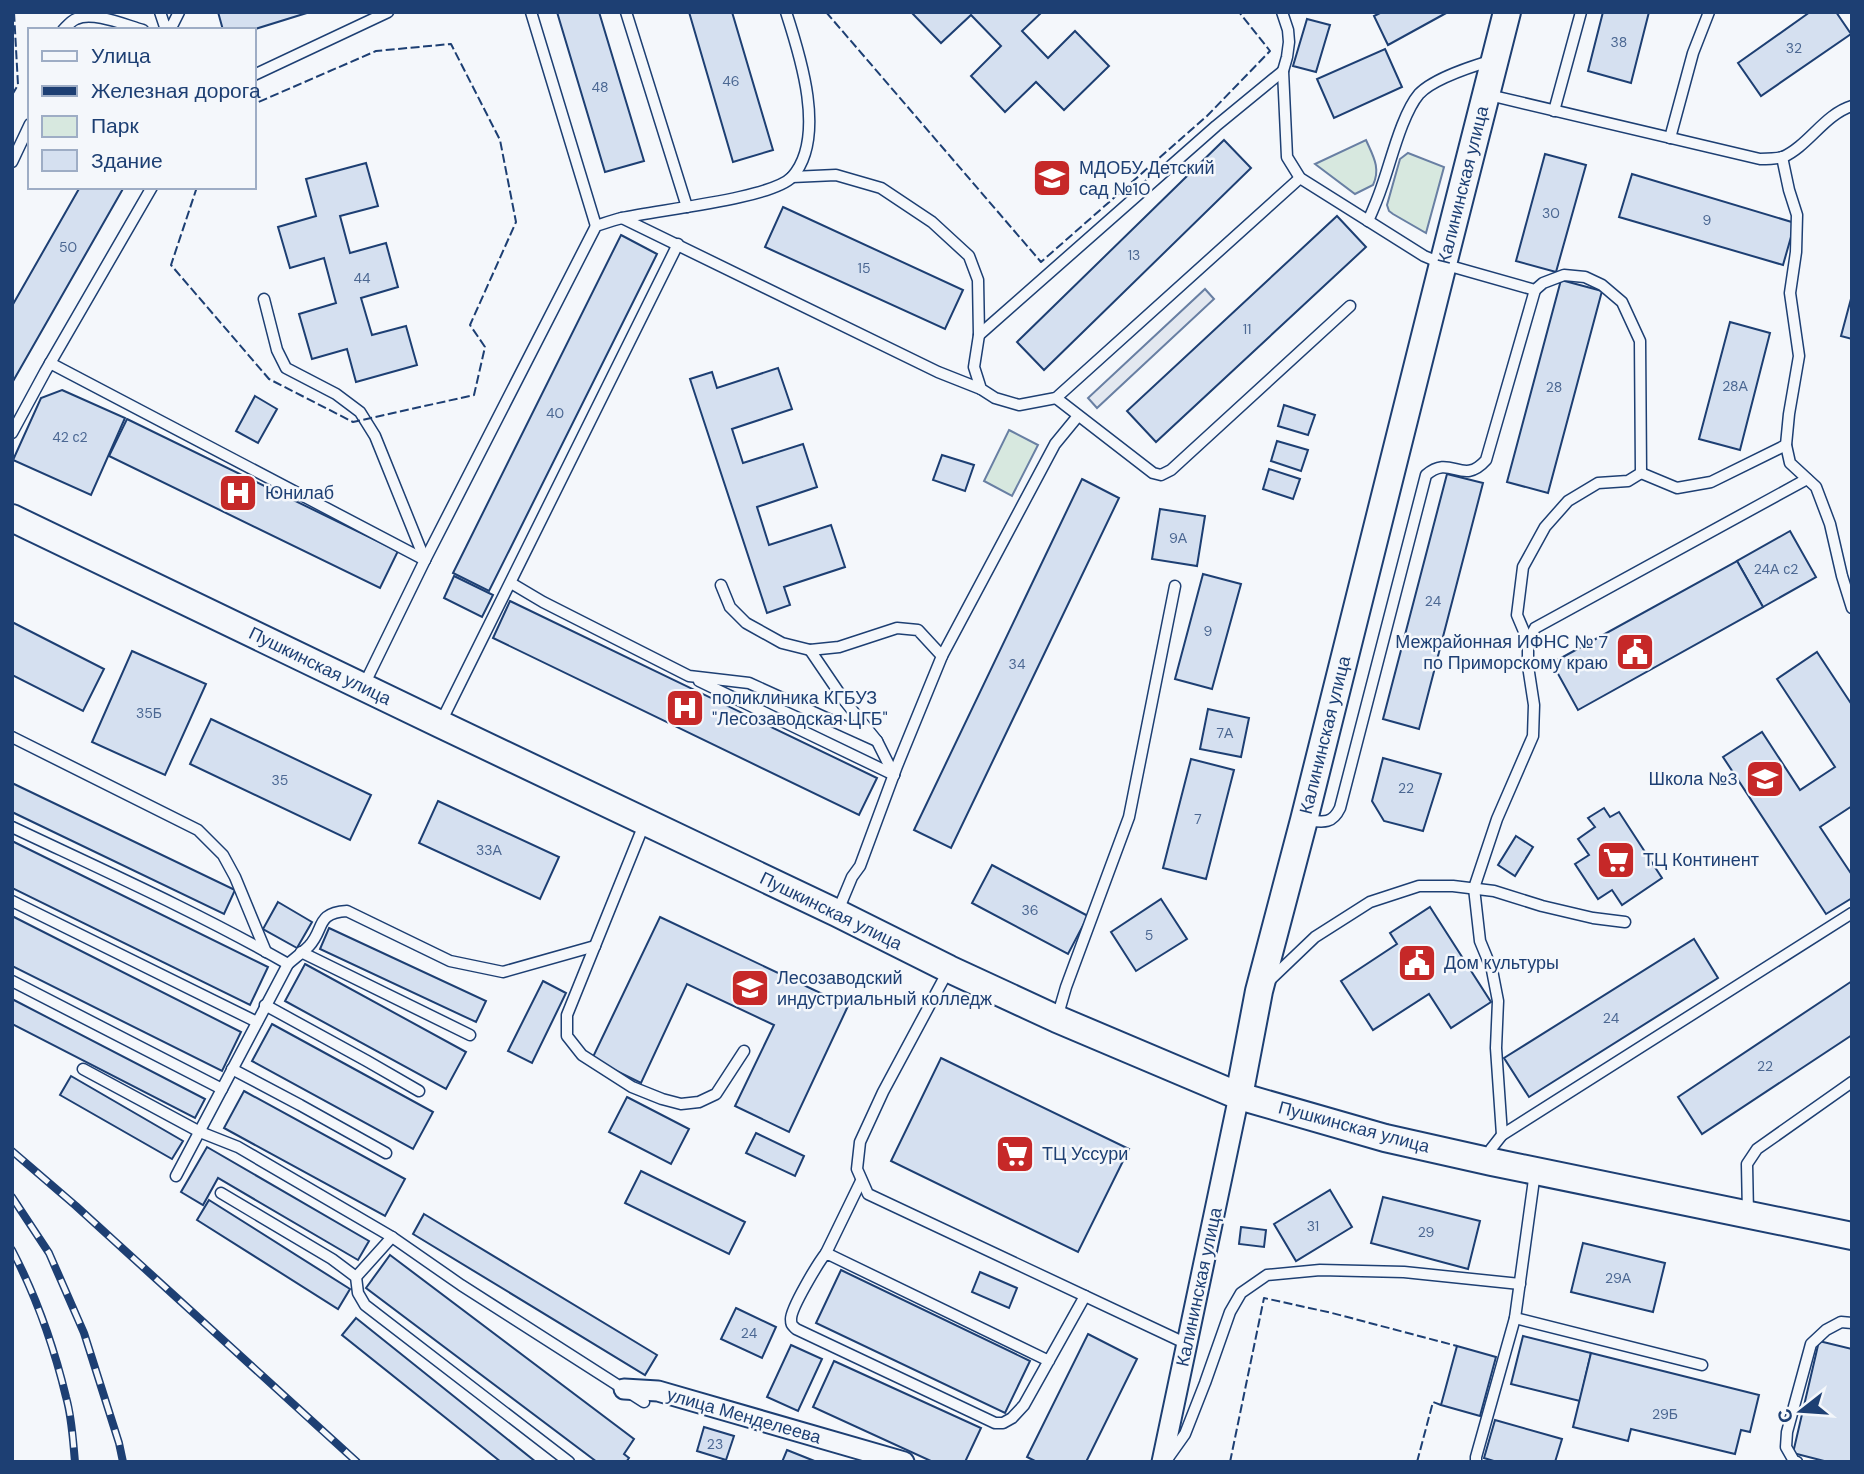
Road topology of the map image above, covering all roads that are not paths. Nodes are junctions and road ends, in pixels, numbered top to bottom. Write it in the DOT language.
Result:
graph roads {
  1 [pos="179,12"];
  2 [pos="388,12"];
  3 [pos="531,12"];
  4 [pos="626,12"];
  5 [pos="786,12"];
  6 [pos="1282,12"];
  7 [pos="1507,12"];
  8 [pos="1581,12"];
  9 [pos="1709,12"];
  10 [pos="74,16"];
  11 [pos="136,28"];
  12 [pos="168,28"];
  13 [pos="1495,60"];
  14 [pos="1283,71"];
  15 [pos="256,74"];
  16 [pos="1486,94"];
  17 [pos="1852,106"];
  18 [pos="1554,111"];
  19 [pos="28,128"];
  20 [pos="1670,138"];
  21 [pos="1782,157"];
  22 [pos="12,162"];
  23 [pos="792,177"];
  24 [pos="1300,178"];
  25 [pos="151,189"];
  26 [pos="687,207"];
  27 [pos="622,218"];
  28 [pos="1368,222"];
  29 [pos="596,226"];
  30 [pos="678,244"];
  31 [pos="1443,264"];
  32 [pos="1535,290"];
  33 [pos="264,299"];
  34 [pos="1350,306"];
  35 [pos="979,335"];
  36 [pos="50,363"];
  37 [pos="981,388"];
  38 [pos="1056,398"];
  39 [pos="1078,416"];
  40 [pos="12,433"];
  41 [pos="1786,445"];
  42 [pos="1641,473"];
  43 [pos="1807,479"];
  44 [pos="12,518"];
  45 [pos="425,560"];
  46 [pos="510,583"];
  47 [pos="721,585"];
  48 [pos="1175,586"];
  49 [pos="1852,608"];
  50 [pos="1528,640"];
  51 [pos="810,650"];
  52 [pos="942,656"];
  53 [pos="689,676"];
  54 [pos="363,687"];
  55 [pos="440,724"];
  56 [pos="12,737"];
  57 [pos="877,741"];
  58 [pos="894,775"];
  59 [pos="1304,820"];
  60 [pos="645,822"];
  61 [pos="12,827"];
  62 [pos="1474,888"];
  63 [pos="12,901"];
  64 [pos="1852,913"];
  65 [pos="837,914"];
  66 [pos="1625,922"];
  67 [pos="595,946"];
  68 [pos="266,952"];
  69 [pos="301,952"];
  70 [pos="288,964"];
  71 [pos="950,969"];
  72 [pos="12,981"];
  73 [pos="1259,991"];
  74 [pos="265,1005"];
  75 [pos="1057,1019"];
  76 [pos="257,1022"];
  77 [pos="470,1035"];
  78 [pos="744,1051"];
  79 [pos="83,1069"];
  80 [pos="232,1069"];
  81 [pos="1852,1082"];
  82 [pos="222,1089"];
  83 [pos="419,1091"];
  84 [pos="1239,1096"];
  85 [pos="200,1132"];
  86 [pos="1502,1135"];
  87 [pos="386,1153"];
  88 [pos="1492,1162"];
  89 [pos="1535,1171"];
  90 [pos="176,1176"];
  91 [pos="861,1181"];
  92 [pos="221,1193"];
  93 [pos="1748,1214"];
  94 [pos="1852,1236"];
  95 [pos="392,1237"];
  96 [pos="826,1253"];
  97 [pos="356,1277"];
  98 [pos="1520,1284"];
  99 [pos="1085,1296"];
  100 [pos="1515,1318"];
  101 [pos="1852,1322"];
  102 [pos="1187,1344"];
  103 [pos="1049,1361"];
  104 [pos="1702,1365"];
  105 [pos="624,1389"];
  106 [pos="644,1402"];
  107 [pos="569,1462"];
  108 [pos="904,1462"];
  109 [pos="1164,1462"];
  110 [pos="1476,1462"];
  111 [pos="1797,1462"];
  1 -- 12 [label="lane"];
  2 -- 15 [label="lane"];
  3 -- 29 [label="lane"];
  4 -- 26 [label="lane"];
  5 -- 23 [label="lane"];
  6 -- 14 [label="lane"];
  7 -- 13 [label="main road, Калининская улица"];
  8 -- 18 [label="lane"];
  9 -- 20 [label="lane"];
  10 -- 11 [label="lane"];
  13 -- 16 [label="main road, Калининская улица"];
  13 -- 28 [label="lane"];
  14 -- 24 [label="lane"];
  14 -- 35 [label="lane"];
  16 -- 18 [label="lane"];
  16 -- 31 [label="main road, Калининская улица"];
  17 -- 21 [label="lane"];
  18 -- 20 [label="lane"];
  19 -- 22 [label="lane"];
  20 -- 21 [label="lane"];
  21 -- 41 [label="lane"];
  23 -- 26 [label="lane"];
  23 -- 35 [label="lane"];
  24 -- 28 [label="lane"];
  24 -- 38 [label="lane"];
  25 -- 36 [label="lane"];
  26 -- 27 [label="lane"];
  27 -- 29 [label="lane"];
  27 -- 30 [label="lane"];
  28 -- 31 [label="lane"];
  29 -- 45 [label="lane"];
  30 -- 37 [label="lane"];
  30 -- 46 [label="lane"];
  31 -- 32 [label="lane"];
  31 -- 59 [label="main road, Калининская улица"];
  32 -- 42 [label="lane"];
  32 -- 59 [label="lane"];
  33 -- 45 [label="lane"];
  34 -- 39 [label="lane"];
  35 -- 37 [label="lane"];
  36 -- 40 [label="lane"];
  36 -- 45 [label="lane"];
  37 -- 38 [label="lane"];
  38 -- 39 [label="lane"];
  39 -- 52 [label="lane"];
  41 -- 42 [label="lane"];
  41 -- 43 [label="lane"];
  42 -- 50 [label="lane"];
  43 -- 49 [label="lane"];
  43 -- 50 [label="lane"];
  44 -- 54 [label="main road, Пушкинская улица"];
  45 -- 54 [label="lane"];
  46 -- 53 [label="lane"];
  46 -- 55 [label="lane"];
  47 -- 51 [label="lane"];
  48 -- 75 [label="lane"];
  50 -- 62 [label="lane"];
  51 -- 52 [label="lane"];
  51 -- 57 [label="lane"];
  52 -- 58 [label="lane"];
  53 -- 57 [label="lane"];
  53 -- 58 [label="lane"];
  54 -- 55 [label="main road, Пушкинская улица"];
  55 -- 60 [label="main road, Пушкинская улица"];
  56 -- 68 [label="lane"];
  57 -- 58 [label="lane"];
  58 -- 65 [label="lane"];
  59 -- 73 [label="main road, Калининская улица"];
  60 -- 65 [label="main road, Пушкинская улица"];
  60 -- 67 [label="lane"];
  61 -- 68 [label="lane"];
  62 -- 66 [label="lane"];
  62 -- 73 [label="lane"];
  62 -- 86 [label="lane"];
  63 -- 76 [label="lane"];
  64 -- 86 [label="lane"];
  65 -- 71 [label="main road, Пушкинская улица"];
  67 -- 69 [label="lane"];
  67 -- 78 [label="lane"];
  68 -- 70 [label="lane"];
  69 -- 70 [label="lane"];
  69 -- 77 [label="lane"];
  70 -- 74 [label="lane"];
  71 -- 75 [label="main road, Пушкинская улица"];
  71 -- 91 [label="lane"];
  72 -- 82 [label="lane"];
  73 -- 84 [label="main road, Калининская улица"];
  74 -- 76 [label="lane"];
  74 -- 83 [label="lane"];
  75 -- 84 [label="main road, Пушкинская улица"];
  76 -- 80 [label="lane"];
  79 -- 85 [label="lane"];
  80 -- 82 [label="lane"];
  80 -- 87 [label="lane"];
  81 -- 93 [label="lane"];
  82 -- 85 [label="lane"];
  84 -- 88 [label="main road, Пушкинская улица"];
  84 -- 102 [label="street, Калининская улица"];
  85 -- 90 [label="lane"];
  85 -- 95 [label="lane"];
  86 -- 88 [label="lane"];
  88 -- 89 [label="main road, Пушкинская улица"];
  89 -- 93 [label="main road, Пушкинская улица"];
  89 -- 98 [label="lane"];
  91 -- 96 [label="lane"];
  91 -- 99 [label="lane"];
  92 -- 97 [label="lane"];
  93 -- 94 [label="main road, Пушкинская улица"];
  95 -- 97 [label="lane"];
  95 -- 105 [label="lane"];
  96 -- 103 [label="lane"];
  96 -- 103 [label="lane"];
  97 -- 107 [label="lane"];
  98 -- 100 [label="lane"];
  98 -- 109 [label="lane"];
  99 -- 102 [label="lane"];
  99 -- 103 [label="lane"];
  100 -- 104 [label="lane"];
  100 -- 110 [label="lane"];
  101 -- 111 [label="lane"];
  102 -- 109 [label="street, Калининская улица"];
  105 -- 106 [label="lane"];
  105 -- 108 [label="street, улица Менделеева"];
}
